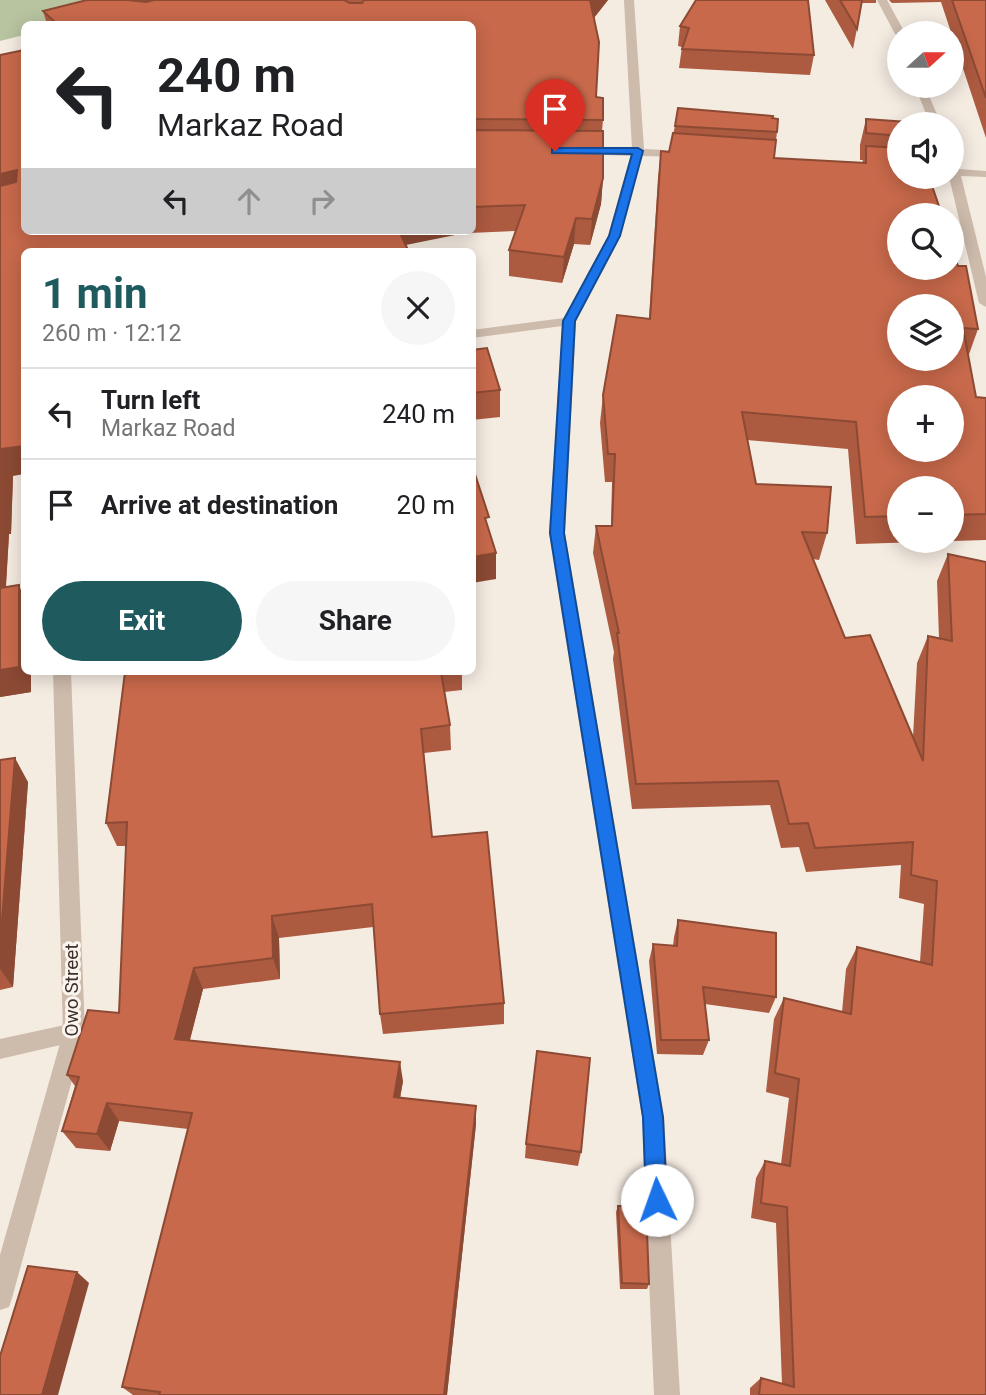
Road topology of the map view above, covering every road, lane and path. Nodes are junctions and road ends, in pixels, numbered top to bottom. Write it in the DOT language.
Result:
graph roads {
  1 [pos="629,0"];
  2 [pos="882,0"];
  3 [pos="893,21"];
  4 [pos="569,151"];
  5 [pos="638,151"];
  6 [pos="693,155"];
  7 [pos="964,171"];
  8 [pos="986,174"];
  9 [pos="958,189"];
  10 [pos="986,303"];
  11 [pos="569,321"];
  12 [pos="476,333"];
  13 [pos="62,675"];
  14 [pos="74,1033"];
  15 [pos="0,1049"];
  16 [pos="0,1298"];
  17 [pos="667,1395"];
  1 -- 5 [label="street"];
  2 -- 3 [label="street"];
  4 -- 5 [label="street"];
  5 -- 6 [label="street"];
  5 -- 11 [label="street"];
  7 -- 8 [label="street"];
  9 -- 10 [label="street"];
  11 -- 12 [label="street"];
  11 -- 17 [label="street"];
  13 -- 14 [label="street, Owo Street"];
  14 -- 15 [label="street"];
  14 -- 16 [label="street, Owo Street"];
}
